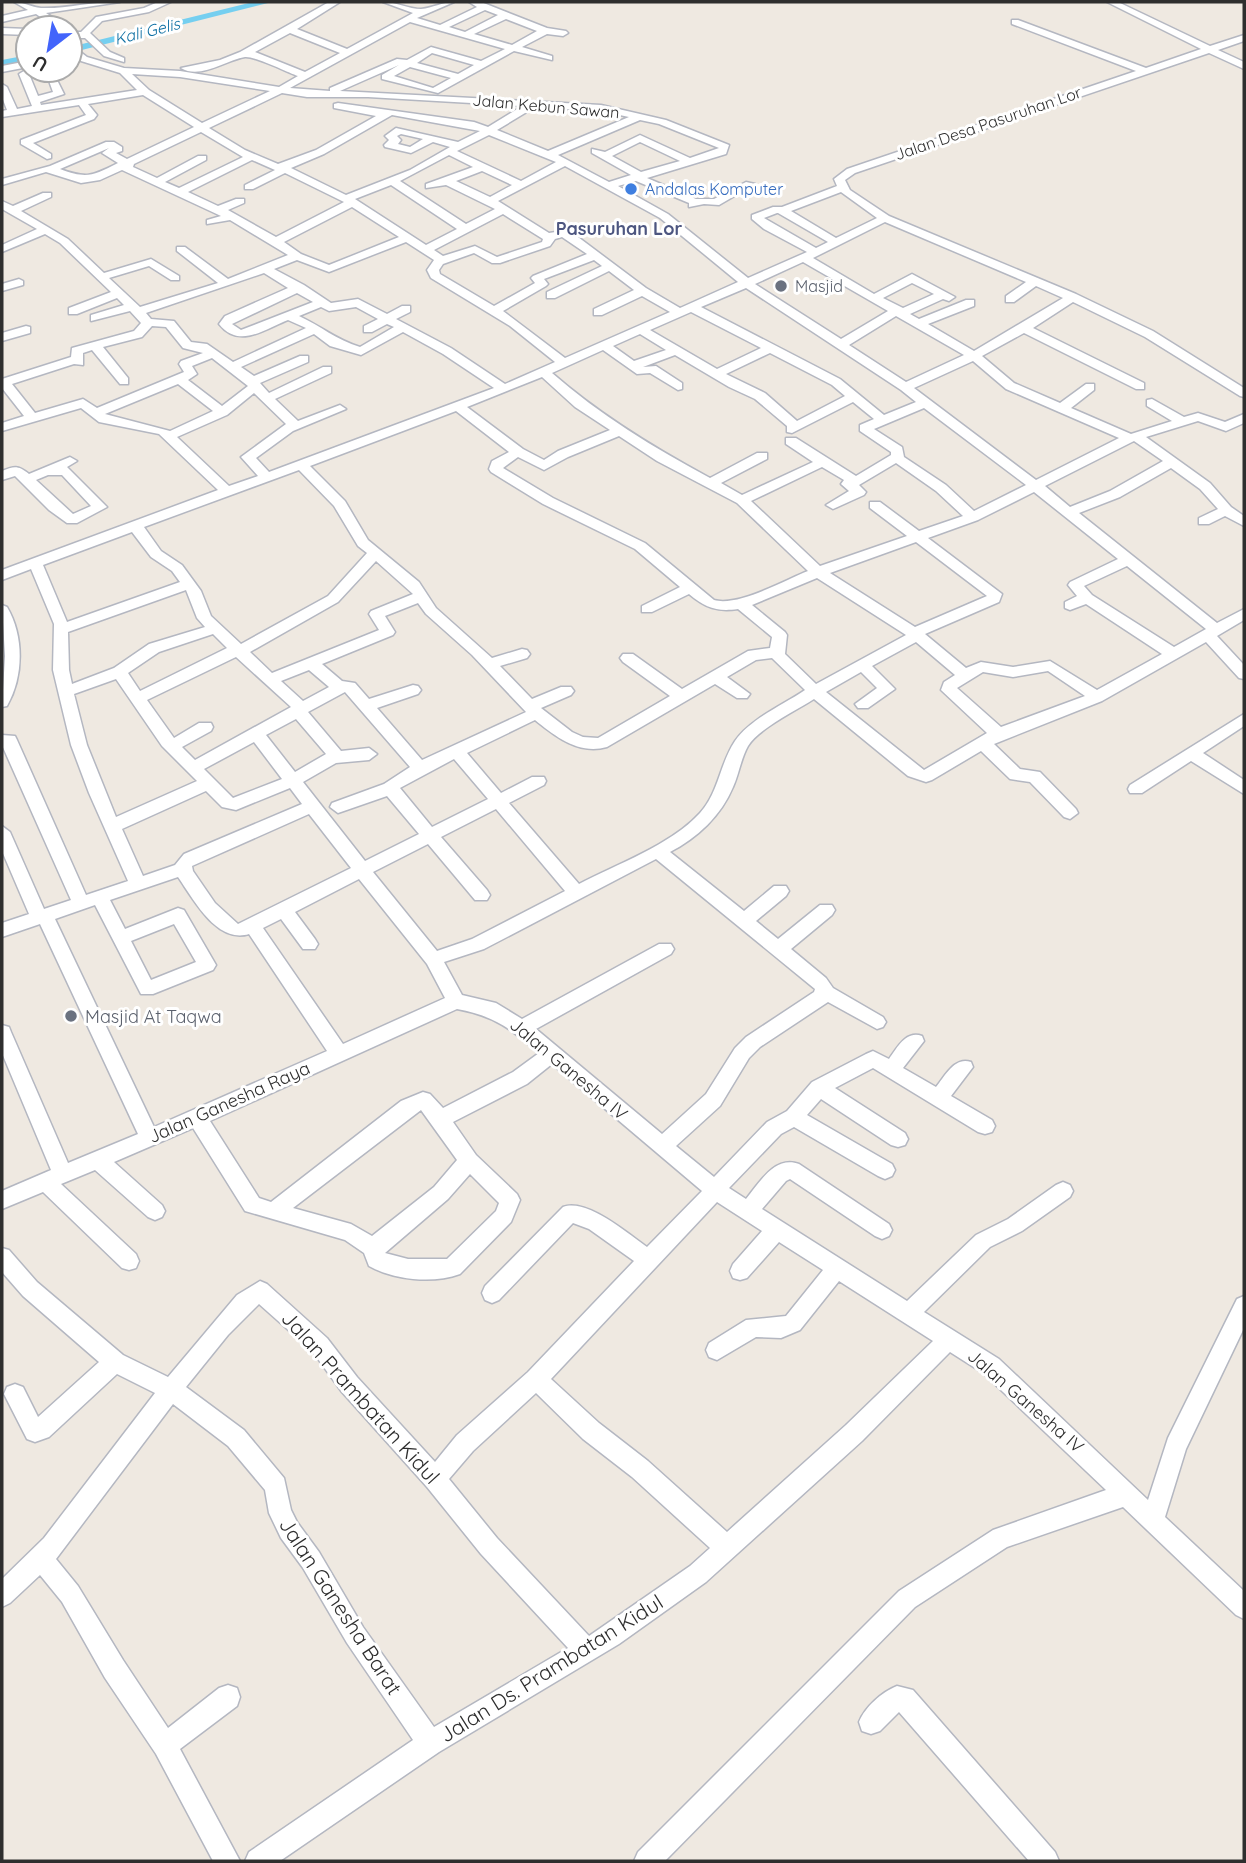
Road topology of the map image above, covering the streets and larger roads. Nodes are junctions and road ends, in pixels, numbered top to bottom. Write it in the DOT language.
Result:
graph roads {
  1 [pos="18,2"];
  2 [pos="115,2"];
  3 [pos="166,2"];
  4 [pos="335,2"];
  5 [pos="387,2"];
  6 [pos="450,2"];
  7 [pos="473,2"];
  8 [pos="1111,2"];
  9 [pos="64,4"];
  10 [pos="485,7"];
  11 [pos="37,11"];
  12 [pos="421,12"];
  13 [pos="42,14"];
  14 [pos="506,15"];
  15 [pos="2,19"];
  16 [pos="409,19"];
  17 [pos="1015,22"];
  18 [pos="524,23"];
  19 [pos="288,29"];
  20 [pos="438,29"];
  21 [pos="514,29"];
  22 [pos="545,31"];
  23 [pos="562,33"];
  24 [pos="86,35"];
  25 [pos="463,36"];
  26 [pos="503,36"];
  27 [pos="1244,38"];
  28 [pos="492,42"];
  29 [pos="513,49"];
  30 [pos="1208,50"];
  31 [pos="245,52"];
  32 [pos="346,52"];
  33 [pos="107,55"];
  34 [pos="549,58"];
  35 [pos="84,59"];
  36 [pos="84,60"];
  37 [pos="409,63"];
  38 [pos="483,65"];
  39 [pos="1244,66"];
  40 [pos="123,71"];
  41 [pos="1145,71"];
  42 [pos="303,75"];
  43 [pos="386,76"];
  44 [pos="459,77"];
  45 [pos="30,84"];
  46 [pos="54,84"];
  47 [pos="411,84"];
  48 [pos="2,87"];
  49 [pos="282,88"];
  50 [pos="337,89"];
  51 [pos="145,92"];
  52 [pos="399,94"];
  53 [pos="82,103"];
  54 [pos="534,103"];
  55 [pos="36,104"];
  56 [pos="61,106"];
  57 [pos="338,106"];
  58 [pos="601,108"];
  59 [pos="7,113"];
  60 [pos="387,113"];
  61 [pos="641,116"];
  62 [pos="577,119"];
  63 [pos="655,120"];
  64 [pos="75,124"];
  65 [pos="363,128"];
  66 [pos="636,128"];
  67 [pos="204,130"];
  68 [pos="490,130"];
  69 [pos="378,133"];
  70 [pos="431,139"];
  71 [pos="454,148"];
  72 [pos="549,155"];
  73 [pos="47,156"];
  74 [pos="251,157"];
  75 [pos="202,158"];
  76 [pos="565,162"];
  77 [pos="690,162"];
  78 [pos="127,166"];
  79 [pos="482,167"];
  80 [pos="282,168"];
  81 [pos="51,169"];
  82 [pos="640,177"];
  83 [pos="392,181"];
  84 [pos="447,181"];
  85 [pos="2,182"];
  86 [pos="157,182"];
  87 [pos="750,184"];
  88 [pos="521,185"];
  89 [pos="430,186"];
  90 [pos="610,186"];
  91 [pos="249,187"];
  92 [pos="841,188"];
  93 [pos="739,191"];
  94 [pos="179,192"];
  95 [pos="47,195"];
  96 [pos="240,201"];
  97 [pos="349,201"];
  98 [pos="490,201"];
  99 [pos="7,207"];
  100 [pos="503,209"];
  101 [pos="779,210"];
  102 [pos="219,211"];
  103 [pos="231,216"];
  104 [pos="881,220"];
  105 [pos="211,222"];
  106 [pos="464,228"];
  107 [pos="46,230"];
  108 [pos="551,236"];
  109 [pos="409,237"];
  110 [pos="276,242"];
  111 [pos="836,242"];
  112 [pos="2,249"];
  113 [pos="181,249"];
  114 [pos="427,249"];
  115 [pos="595,255"];
  116 [pos="810,255"];
  117 [pos="297,256"];
  118 [pos="440,261"];
  119 [pos="609,267"];
  120 [pos="329,269"];
  121 [pos="267,270"];
  122 [pos="317,276"];
  123 [pos="101,277"];
  124 [pos="175,278"];
  125 [pos="745,282"];
  126 [pos="1034,282"];
  127 [pos="19,283"];
  128 [pos="542,283"];
  129 [pos="227,284"];
  130 [pos="300,287"];
  131 [pos="2,289"];
  132 [pos="642,291"];
  133 [pos="119,293"];
  134 [pos="1072,297"];
  135 [pos="871,299"];
  136 [pos="1010,299"];
  137 [pos="322,303"];
  138 [pos="970,303"];
  139 [pos="136,309"];
  140 [pos="406,309"];
  141 [pos="684,309"];
  142 [pos="494,311"];
  143 [pos="900,311"];
  144 [pos="73,312"];
  145 [pos="598,312"];
  146 [pos="289,316"];
  147 [pos="95,318"];
  148 [pos="388,319"];
  149 [pos="149,322"];
  150 [pos="920,323"];
  151 [pos="2,325"];
  152 [pos="403,327"];
  153 [pos="314,329"];
  154 [pos="368,329"];
  155 [pos="642,330"];
  156 [pos="1027,330"];
  157 [pos="2,337"];
  158 [pos="842,344"];
  159 [pos="605,345"];
  160 [pos="95,346"];
  161 [pos="677,349"];
  162 [pos="769,349"];
  163 [pos="212,354"];
  164 [pos="976,357"];
  165 [pos="304,359"];
  166 [pos="562,362"];
  167 [pos="633,366"];
  168 [pos="232,367"];
  169 [pos="327,370"];
  170 [pos="543,372"];
  171 [pos="718,374"];
  172 [pos="179,379"];
  173 [pos="3,380"];
  174 [pos="124,380"];
  175 [pos="254,384"];
  176 [pos="678,386"];
  177 [pos="1140,386"];
  178 [pos="905,387"];
  179 [pos="1090,387"];
  180 [pos="503,390"];
  181 [pos="1244,393"];
  182 [pos="854,396"];
  183 [pos="268,398"];
  184 [pos="924,402"];
  185 [pos="1152,403"];
  186 [pos="459,407"];
  187 [pos="1062,408"];
  188 [pos="340,409"];
  189 [pos="222,412"];
  190 [pos="96,413"];
  191 [pos="33,418"];
  192 [pos="1244,418"];
  193 [pos="883,420"];
  194 [pos="1183,422"];
  195 [pos="2,427"];
  196 [pos="293,427"];
  197 [pos="1226,427"];
  198 [pos="620,431"];
  199 [pos="793,432"];
  200 [pos="169,436"];
  201 [pos="1133,437"];
  202 [pos="1244,437"];
  203 [pos="517,452"];
  204 [pos="762,456"];
  205 [pos="897,457"];
  206 [pos="70,461"];
  207 [pos="1172,461"];
  208 [pos="823,462"];
  209 [pos="303,466"];
  210 [pos="46,471"];
  211 [pos="2,476"];
  212 [pos="267,478"];
  213 [pos="27,479"];
  214 [pos="853,481"];
  215 [pos="711,483"];
  216 [pos="1037,487"];
  217 [pos="229,492"];
  218 [pos="741,500"];
  219 [pos="833,505"];
  220 [pos="875,505"];
  221 [pos="1226,510"];
  222 [pos="1067,513"];
  223 [pos="973,517"];
  224 [pos="1204,522"];
  225 [pos="1244,522"];
  226 [pos="136,527"];
  227 [pos="915,537"];
  228 [pos="375,553"];
  229 [pos="1129,559"];
  230 [pos="35,563"];
  231 [pos="818,572"];
  232 [pos="2,575"];
  233 [pos="189,584"];
  234 [pos="690,587"];
  235 [pos="422,596"];
  236 [pos="1087,598"];
  237 [pos="741,604"];
  238 [pos="1070,605"];
  239 [pos="647,609"];
  240 [pos="2,610"];
  241 [pos="1244,614"];
  242 [pos="61,629"];
  243 [pos="214,629"];
  244 [pos="1211,632"];
  245 [pos="916,634"];
  246 [pos="237,651"];
  247 [pos="776,653"];
  248 [pos="1171,653"];
  249 [pos="522,654"];
  250 [pos="628,658"];
  251 [pos="310,662"];
  252 [pos="489,664"];
  253 [pos="862,665"];
  254 [pos="119,672"];
  255 [pos="1244,674"];
  256 [pos="965,675"];
  257 [pos="715,676"];
  258 [pos="269,680"];
  259 [pos="339,687"];
  260 [pos="413,690"];
  261 [pos="67,691"];
  262 [pos="566,691"];
  263 [pos="815,691"];
  264 [pos="742,694"];
  265 [pos="680,696"];
  266 [pos="1097,697"];
  267 [pos="137,699"];
  268 [pos="2,702"];
  269 [pos="863,704"];
  270 [pos="366,706"];
  271 [pos="299,709"];
  272 [pos="533,710"];
  273 [pos="1244,719"];
  274 [pos="205,727"];
  275 [pos="256,733"];
  276 [pos="998,734"];
  277 [pos="2,740"];
  278 [pos="983,743"];
  279 [pos="172,746"];
  280 [pos="456,751"];
  281 [pos="1191,752"];
  282 [pos="369,754"];
  283 [pos="332,758"];
  284 [pos="193,768"];
  285 [pos="420,768"];
  286 [pos="292,781"];
  287 [pos="538,781"];
  288 [pos="208,783"];
  289 [pos="391,788"];
  290 [pos="1244,788"];
  291 [pos="1136,789"];
  292 [pos="497,801"];
  293 [pos="312,806"];
  294 [pos="338,807"];
  295 [pos="1070,813"];
  296 [pos="112,827"];
  297 [pos="2,832"];
  298 [pos="430,833"];
  299 [pos="657,851"];
  300 [pos="185,870"];
  301 [pos="362,870"];
  302 [pos="138,883"];
  303 [pos="575,891"];
  304 [pos="780,891"];
  305 [pos="481,895"];
  306 [pos="100,898"];
  307 [pos="81,902"];
  308 [pos="826,909"];
  309 [pos="284,910"];
  310 [pos="42,917"];
  311 [pos="744,921"];
  312 [pos="252,925"];
  313 [pos="2,930"];
  314 [pos="120,938"];
  315 [pos="309,944"];
  316 [pos="779,948"];
  317 [pos="665,949"];
  318 [pos="433,959"];
  319 [pos="825,992"];
  320 [pos="456,1001"];
  321 [pos="877,1022"];
  322 [pos="522,1028"];
  323 [pos="2,1032"];
  324 [pos="915,1041"];
  325 [pos="339,1053"];
  326 [pos="551,1055"];
  327 [pos="964,1067"];
  328 [pos="892,1068"];
  329 [pos="819,1088"];
  330 [pos="939,1097"];
  331 [pos="197,1117"];
  332 [pos="794,1117"];
  333 [pos="440,1119"];
  334 [pos="985,1126"];
  335 [pos="149,1137"];
  336 [pos="898,1139"];
  337 [pos="661,1147"];
  338 [pos="99,1160"];
  339 [pos="469,1161"];
  340 [pos="885,1170"];
  341 [pos="54,1178"];
  342 [pos="715,1190"];
  343 [pos="1063,1191"];
  344 [pos="2,1199"];
  345 [pos="275,1210"];
  346 [pos="155,1211"];
  347 [pos="747,1212"];
  348 [pos="776,1230"];
  349 [pos="882,1230"];
  350 [pos="373,1248"];
  351 [pos="2,1257"];
  352 [pos="647,1259"];
  353 [pos="129,1261"];
  354 [pos="836,1269"];
  355 [pos="740,1271"];
  356 [pos="492,1293"];
  357 [pos="1244,1306"];
  358 [pos="909,1313"];
  359 [pos="949,1339"];
  360 [pos="717,1350"];
  361 [pos="115,1362"];
  362 [pos="536,1379"];
  363 [pos="172,1390"];
  364 [pos="15,1394"];
  365 [pos="435,1479"];
  366 [pos="1128,1494"];
  367 [pos="1153,1520"];
  368 [pos="727,1547"];
  369 [pos="41,1558"];
  370 [pos="2,1595"];
  371 [pos="1244,1607"];
  372 [pos="586,1650"];
  373 [pos="228,1697"];
  374 [pos="871,1722"];
  375 [pos="430,1743"];
  376 [pos="164,1745"];
  377 [pos="227,1861"];
  378 [pos="258,1861"];
  379 [pos="647,1861"];
  380 [pos="1046,1861"];
  1 -- 11 [label="street"];
  2 -- 9 [label="street"];
  3 -- 24 [label="street"];
  4 -- 19 [label="street"];
  5 -- 12 [label="street"];
  6 -- 12 [label="street"];
  7 -- 10 [label="street"];
  8 -- 30 [label="street"];
  9 -- 11 [label="street"];
  9 -- 24 [label="street"];
  10 -- 14 [label="street"];
  10 -- 20 [label="street"];
  11 -- 13 [label="street"];
  11 -- 15 [label="street"];
  12 -- 16 [label="street"];
  14 -- 18 [label="street"];
  14 -- 25 [label="street"];
  16 -- 20 [label="street"];
  16 -- 32 [label="street"];
  17 -- 41 [label="street"];
  18 -- 21 [label="street"];
  18 -- 22 [label="street"];
  19 -- 31 [label="street"];
  19 -- 32 [label="street"];
  20 -- 25 [label="street"];
  22 -- 23 [label="street"];
  22 -- 29 [label="street"];
  24 -- 33 [label="street"];
  25 -- 28 [label="street"];
  26 -- 28 [label="street"];
  27 -- 30 [label="street, Jalan Desa Pasuruhan Lor"];
  28 -- 29 [label="street"];
  29 -- 34 [label="street"];
  29 -- 38 [label="street"];
  30 -- 39 [label="street"];
  30 -- 41 [label="street, Jalan Desa Pasuruhan Lor"];
  31 -- 33 [label="street"];
  31 -- 42 [label="street"];
  32 -- 42 [label="street"];
  33 -- 35 [label="street"];
  36 -- 40 [label="street"];
  37 -- 38 [label="street"];
  37 -- 43 [label="street"];
  37 -- 44 [label="street"];
  37 -- 50 [label="street"];
  38 -- 44 [label="street"];
  40 -- 49 [label="street"];
  40 -- 51 [label="street"];
  41 -- 92 [label="street, Jalan Desa Pasuruhan Lor"];
  42 -- 49 [label="street"];
  43 -- 47 [label="street"];
  43 -- 50 [label="street"];
  44 -- 47 [label="street"];
  45 -- 55 [label="street"];
  46 -- 55 [label="street"];
  47 -- 52 [label="street"];
  48 -- 59 [label="street"];
  49 -- 50 [label="street"];
  49 -- 52 [label="street, Jalan Kebun Sawan"];
  49 -- 67 [label="street"];
  51 -- 53 [label="street"];
  51 -- 67 [label="street"];
  52 -- 54 [label="street, Jalan Kebun Sawan"];
  52 -- 60 [label="street"];
  53 -- 56 [label="street"];
  53 -- 64 [label="street"];
  54 -- 58 [label="street, Jalan Kebun Sawan"];
  54 -- 68 [label="street"];
  55 -- 56 [label="street"];
  55 -- 59 [label="street"];
  56 -- 64 [label="street"];
  57 -- 60 [label="street"];
  58 -- 61 [label="street, Jalan Kebun Sawan"];
  58 -- 62 [label="street"];
  60 -- 65 [label="street"];
  60 -- 68 [label="street"];
  61 -- 63 [label="street, Jalan Kebun Sawan"];
  61 -- 72 [label="street"];
  63 -- 66 [label="street"];
  63 -- 77 [label="street, Jalan Kebun Sawan"];
  64 -- 73 [label="street"];
  65 -- 69 [label="street"];
  65 -- 80 [label="street"];
  67 -- 74 [label="street"];
  67 -- 78 [label="street"];
  68 -- 71 [label="street"];
  68 -- 72 [label="street"];
  70 -- 71 [label="street"];
  71 -- 79 [label="street"];
  71 -- 83 [label="street"];
  72 -- 76 [label="street"];
  74 -- 80 [label="street"];
  74 -- 94 [label="street"];
  75 -- 86 [label="street"];
  76 -- 88 [label="street"];
  76 -- 90 [label="street"];
  77 -- 82 [label="street, Jalan Kebun Sawan"];
  77 -- 82 [label="street"];
  78 -- 81 [label="street"];
  78 -- 81 [label="street"];
  78 -- 86 [label="street"];
  79 -- 84 [label="street"];
  79 -- 88 [label="street"];
  80 -- 91 [label="street"];
  80 -- 97 [label="street"];
  81 -- 85 [label="street"];
  82 -- 90 [label="street, Jalan Kebun Sawan"];
  82 -- 93 [label="street"];
  83 -- 97 [label="street"];
  83 -- 106 [label="street"];
  84 -- 89 [label="street"];
  84 -- 98 [label="street"];
  86 -- 94 [label="street"];
  87 -- 93 [label="street"];
  88 -- 98 [label="street"];
  90 -- 125 [label="street"];
  92 -- 101 [label="street"];
  92 -- 104 [label="street"];
  93 -- 101 [label="street"];
  94 -- 102 [label="street"];
  95 -- 99 [label="street"];
  96 -- 102 [label="street"];
  97 -- 109 [label="street"];
  97 -- 110 [label="street"];
  98 -- 100 [label="street"];
  99 -- 107 [label="street"];
  100 -- 106 [label="street"];
  100 -- 108 [label="street"];
  101 -- 111 [label="street"];
  101 -- 116 [label="street"];
  102 -- 103 [label="street"];
  103 -- 105 [label="street"];
  103 -- 110 [label="street"];
  104 -- 111 [label="street"];
  104 -- 126 [label="street"];
  106 -- 114 [label="street"];
  107 -- 112 [label="street"];
  107 -- 123 [label="street"];
  108 -- 115 [label="street"];
  108 -- 118 [label="street"];
  109 -- 114 [label="street"];
  109 -- 120 [label="street"];
  110 -- 117 [label="street"];
  111 -- 116 [label="street"];
  113 -- 129 [label="street"];
  114 -- 118 [label="street"];
  115 -- 119 [label="street"];
  115 -- 128 [label="street"];
  116 -- 125 [label="street"];
  116 -- 135 [label="street"];
  117 -- 120 [label="street"];
  117 -- 121 [label="street"];
  118 -- 142 [label="street"];
  119 -- 128 [label="street"];
  119 -- 132 [label="street"];
  120 -- 122 [label="street"];
  121 -- 129 [label="street"];
  121 -- 130 [label="street"];
  123 -- 124 [label="street"];
  123 -- 133 [label="street"];
  125 -- 141 [label="street"];
  125 -- 158 [label="street"];
  126 -- 134 [label="street"];
  126 -- 136 [label="street"];
  127 -- 131 [label="street"];
  128 -- 142 [label="street"];
  129 -- 139 [label="street"];
  130 -- 137 [label="street"];
  130 -- 146 [label="street"];
  132 -- 141 [label="street"];
  132 -- 145 [label="street"];
  133 -- 139 [label="street"];
  133 -- 144 [label="street"];
  134 -- 156 [label="street"];
  134 -- 181 [label="street"];
  135 -- 143 [label="street"];
  135 -- 143 [label="street"];
  137 -- 146 [label="street"];
  137 -- 148 [label="street"];
  138 -- 150 [label="street"];
  139 -- 147 [label="street"];
  139 -- 149 [label="street"];
  140 -- 148 [label="street"];
  141 -- 155 [label="street"];
  141 -- 162 [label="street"];
  142 -- 166 [label="street"];
  143 -- 150 [label="street"];
  143 -- 158 [label="street"];
  146 -- 153 [label="street"];
  148 -- 152 [label="street"];
  148 -- 154 [label="street"];
  149 -- 160 [label="street"];
  149 -- 163 [label="street"];
  150 -- 164 [label="street"];
  151 -- 157 [label="street"];
  152 -- 153 [label="street"];
  152 -- 180 [label="street"];
  153 -- 168 [label="street"];
  155 -- 159 [label="street"];
  155 -- 161 [label="street"];
  156 -- 164 [label="street"];
  156 -- 177 [label="street"];
  158 -- 178 [label="street"];
  159 -- 166 [label="street"];
  159 -- 167 [label="street"];
  160 -- 173 [label="street"];
  160 -- 174 [label="street"];
  161 -- 167 [label="street"];
  161 -- 171 [label="street"];
  162 -- 171 [label="street"];
  162 -- 182 [label="street"];
  163 -- 168 [label="street"];
  163 -- 172 [label="street"];
  164 -- 178 [label="street"];
  164 -- 187 [label="street"];
  165 -- 175 [label="street"];
  166 -- 170 [label="street"];
  167 -- 176 [label="street"];
  168 -- 175 [label="street"];
  169 -- 183 [label="street"];
  170 -- 180 [label="street"];
  170 -- 198 [label="street"];
  171 -- 199 [label="street"];
  172 -- 189 [label="street"];
  172 -- 190 [label="street"];
  173 -- 191 [label="street"];
  175 -- 183 [label="street"];
  175 -- 189 [label="street"];
  178 -- 184 [label="street"];
  179 -- 187 [label="street"];
  180 -- 186 [label="street"];
  182 -- 193 [label="street"];
  182 -- 199 [label="street"];
  183 -- 196 [label="street"];
  184 -- 193 [label="street"];
  184 -- 216 [label="street"];
  185 -- 194 [label="street"];
  186 -- 203 [label="street"];
  186 -- 209 [label="street"];
  187 -- 201 [label="street"];
  188 -- 196 [label="street"];
  189 -- 200 [label="street"];
  190 -- 191 [label="street"];
  190 -- 200 [label="street"];
  191 -- 195 [label="street"];
  192 -- 197 [label="street"];
  193 -- 205 [label="street"];
  194 -- 197 [label="street"];
  194 -- 201 [label="street"];
  196 -- 212 [label="street"];
  197 -- 202 [label="street"];
  198 -- 203 [label="street"];
  198 -- 215 [label="street"];
  199 -- 208 [label="street"];
  200 -- 217 [label="street"];
  201 -- 207 [label="street"];
  201 -- 216 [label="street"];
  203 -- 234 [label="street"];
  204 -- 215 [label="street"];
  205 -- 214 [label="street"];
  205 -- 223 [label="street"];
  206 -- 210 [label="street"];
  207 -- 221 [label="street"];
  207 -- 222 [label="street"];
  208 -- 214 [label="street"];
  208 -- 218 [label="street"];
  209 -- 212 [label="street"];
  209 -- 228 [label="street"];
  210 -- 213 [label="street"];
  210 -- 213 [label="street"];
  211 -- 213 [label="street"];
  212 -- 217 [label="street"];
  214 -- 219 [label="street"];
  215 -- 218 [label="street"];
  216 -- 222 [label="street"];
  216 -- 223 [label="street"];
  217 -- 226 [label="street"];
  218 -- 231 [label="street"];
  220 -- 227 [label="street"];
  221 -- 224 [label="street"];
  221 -- 225 [label="street"];
  222 -- 229 [label="street"];
  223 -- 227 [label="street"];
  226 -- 230 [label="street"];
  226 -- 233 [label="street"];
  227 -- 231 [label="street"];
  227 -- 245 [label="street"];
  228 -- 235 [label="street"];
  228 -- 246 [label="street"];
  229 -- 236 [label="street"];
  229 -- 244 [label="street"];
  230 -- 232 [label="street"];
  230 -- 242 [label="street"];
  231 -- 237 [label="street"];
  231 -- 245 [label="street"];
  233 -- 242 [label="street"];
  233 -- 243 [label="street"];
  234 -- 237 [label="street"];
  234 -- 239 [label="street"];
  235 -- 251 [label="street"];
  235 -- 252 [label="street"];
  236 -- 238 [label="street"];
  236 -- 248 [label="street"];
  237 -- 247 [label="street"];
  240 -- 268 [label="street"];
  241 -- 244 [label="street"];
  242 -- 261 [label="street"];
  243 -- 246 [label="street"];
  243 -- 254 [label="street"];
  244 -- 248 [label="street"];
  244 -- 255 [label="street"];
  245 -- 253 [label="street"];
  245 -- 256 [label="street"];
  246 -- 258 [label="street"];
  246 -- 267 [label="street"];
  247 -- 257 [label="street"];
  247 -- 263 [label="street"];
  248 -- 266 [label="street"];
  249 -- 252 [label="street"];
  250 -- 265 [label="street"];
  251 -- 258 [label="street"];
  251 -- 259 [label="street"];
  252 -- 272 [label="street"];
  253 -- 263 [label="street"];
  253 -- 269 [label="street"];
  254 -- 261 [label="street"];
  254 -- 267 [label="street"];
  256 -- 266 [label="street"];
  256 -- 276 [label="street"];
  257 -- 264 [label="street"];
  257 -- 265 [label="street"];
  258 -- 271 [label="street"];
  259 -- 270 [label="street"];
  259 -- 271 [label="street"];
  260 -- 270 [label="street"];
  261 -- 296 [label="street"];
  262 -- 272 [label="street"];
  263 -- 278 [label="street"];
  263 -- 299 [label="street"];
  265 -- 272 [label="street"];
  266 -- 276 [label="street"];
  267 -- 279 [label="street"];
  270 -- 285 [label="street"];
  271 -- 275 [label="street"];
  271 -- 283 [label="street"];
  272 -- 280 [label="street"];
  273 -- 281 [label="street"];
  274 -- 279 [label="street"];
  275 -- 284 [label="street"];
  275 -- 286 [label="street"];
  276 -- 278 [label="street"];
  277 -- 307 [label="street"];
  278 -- 295 [label="street"];
  279 -- 284 [label="street"];
  280 -- 285 [label="street"];
  280 -- 292 [label="street"];
  281 -- 290 [label="street"];
  281 -- 291 [label="street"];
  282 -- 283 [label="street"];
  283 -- 286 [label="street"];
  284 -- 288 [label="street"];
  285 -- 289 [label="street"];
  286 -- 288 [label="street"];
  286 -- 293 [label="street"];
  287 -- 292 [label="street"];
  288 -- 296 [label="street"];
  289 -- 294 [label="street"];
  289 -- 298 [label="street"];
  292 -- 298 [label="street"];
  292 -- 303 [label="street"];
  293 -- 300 [label="street"];
  293 -- 301 [label="street"];
  296 -- 302 [label="street"];
  297 -- 310 [label="street"];
  298 -- 301 [label="street"];
  298 -- 305 [label="street"];
  299 -- 303 [label="street"];
  299 -- 311 [label="street"];
  300 -- 302 [label="street"];
  300 -- 312 [label="street"];
  301 -- 309 [label="street"];
  301 -- 318 [label="street"];
  302 -- 306 [label="street"];
  303 -- 318 [label="street"];
  304 -- 311 [label="street"];
  306 -- 307 [label="street"];
  306 -- 314 [label="street"];
  307 -- 310 [label="street"];
  308 -- 316 [label="street"];
  309 -- 312 [label="street"];
  309 -- 315 [label="street"];
  310 -- 313 [label="street"];
  310 -- 335 [label="street"];
  311 -- 316 [label="street"];
  312 -- 325 [label="street"];
  314 -- 314 [label="street"];
  316 -- 319 [label="street"];
  317 -- 322 [label="street"];
  318 -- 320 [label="street"];
  319 -- 321 [label="street"];
  319 -- 337 [label="street"];
  320 -- 322 [label="street, Jalan Ganesha IV"];
  320 -- 325 [label="street, Jalan Ganesha Raya"];
  322 -- 326 [label="street, Jalan Ganesha IV"];
  323 -- 341 [label="street"];
  324 -- 328 [label="street"];
  325 -- 331 [label="street, Jalan Ganesha Raya"];
  326 -- 333 [label="street"];
  326 -- 337 [label="street, Jalan Ganesha IV"];
  327 -- 330 [label="street"];
  328 -- 329 [label="street"];
  328 -- 330 [label="street"];
  329 -- 332 [label="street"];
  329 -- 336 [label="street"];
  330 -- 334 [label="street"];
  331 -- 335 [label="street, Jalan Ganesha Raya"];
  331 -- 345 [label="street"];
  332 -- 340 [label="street"];
  332 -- 342 [label="street"];
  333 -- 339 [label="street"];
  333 -- 345 [label="street"];
  335 -- 338 [label="street, Jalan Ganesha Raya"];
  337 -- 342 [label="street, Jalan Ganesha IV"];
  338 -- 341 [label="street, Jalan Ganesha Raya"];
  338 -- 346 [label="street"];
  339 -- 350 [label="street"];
  339 -- 350 [label="street"];
  341 -- 344 [label="street, Jalan Ganesha Raya"];
  341 -- 353 [label="street"];
  342 -- 347 [label="street, Jalan Ganesha IV"];
  342 -- 352 [label="street"];
  343 -- 358 [label="street"];
  345 -- 350 [label="street"];
  347 -- 348 [label="street, Jalan Ganesha IV"];
  347 -- 349 [label="street"];
  348 -- 354 [label="street, Jalan Ganesha IV"];
  348 -- 355 [label="street"];
  351 -- 361 [label="street, Jalan Ganesha Barat"];
  352 -- 356 [label="street"];
  352 -- 362 [label="street"];
  354 -- 358 [label="street, Jalan Ganesha IV"];
  354 -- 360 [label="street"];
  357 -- 367 [label="street"];
  358 -- 359 [label="street, Jalan Ganesha IV"];
  359 -- 366 [label="street, Jalan Ganesha IV"];
  359 -- 368 [label="street, Jalan Ds. Prambatan Kidul"];
  361 -- 363 [label="street, Jalan Ganesha Barat"];
  361 -- 364 [label="street"];
  362 -- 365 [label="street"];
  362 -- 368 [label="street"];
  363 -- 365 [label="street, Jalan Prambatan Kidul"];
  363 -- 369 [label="street, Jalan Prambatan Kidul"];
  363 -- 375 [label="street, Jalan Ganesha Barat"];
  365 -- 372 [label="street, Jalan Prambatan Kidul"];
  366 -- 367 [label="street, Jalan Ganesha IV"];
  366 -- 379 [label="street"];
  367 -- 371 [label="street, Jalan Ganesha IV"];
  368 -- 372 [label="street, Jalan Ds. Prambatan Kidul"];
  369 -- 370 [label="street, Jalan Prambatan Kidul"];
  369 -- 376 [label="street"];
  372 -- 375 [label="street, Jalan Ds. Prambatan Kidul"];
  373 -- 376 [label="street"];
  374 -- 380 [label="street"];
  375 -- 378 [label="street, Jalan Ds. Prambatan Kidul"];
  376 -- 377 [label="street"];
}
